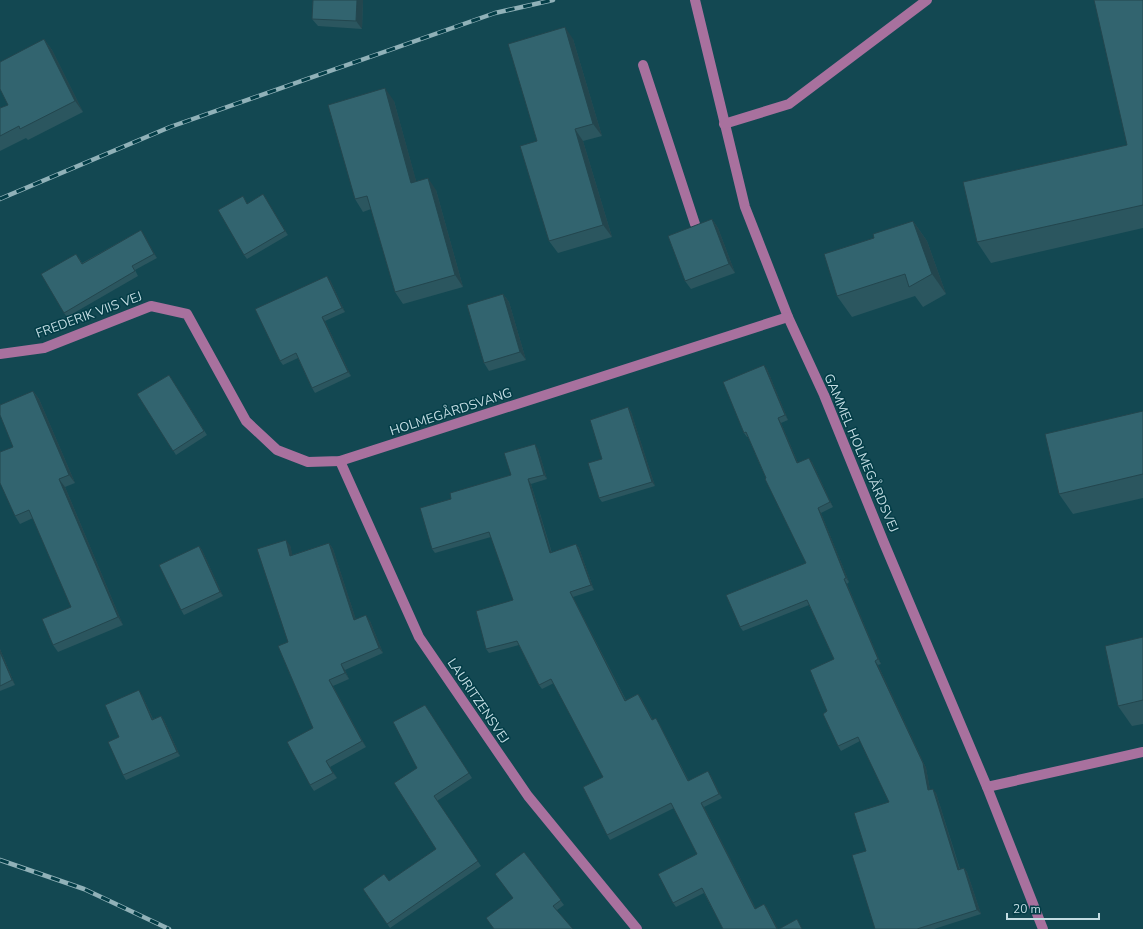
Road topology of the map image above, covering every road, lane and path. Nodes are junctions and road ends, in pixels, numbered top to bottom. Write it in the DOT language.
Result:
graph roads {
  1 [pos="695,0"];
  2 [pos="928,0"];
  3 [pos="643,65"];
  4 [pos="724,124"];
  5 [pos="695,224"];
  6 [pos="187,314"];
  7 [pos="788,317"];
  8 [pos="0,354"];
  9 [pos="340,462"];
  10 [pos="1143,752"];
  11 [pos="988,787"];
  12 [pos="637,929"];
  13 [pos="1043,929"];
  1 -- 4 [label="street, GAMMEL HOLMEGÅRDSVEJ"];
  2 -- 4 [label="street"];
  3 -- 5 [label="street"];
  4 -- 7 [label="street, GAMMEL HOLMEGÅRDSVEJ"];
  6 -- 8 [label="street, FREDERIK VIIS VEJ"];
  6 -- 9 [label="street, HOLMEGÅRDSVANG"];
  7 -- 9 [label="street, HOLMEGÅRDSVANG"];
  7 -- 11 [label="street, GAMMEL HOLMEGÅRDSVEJ"];
  9 -- 12 [label="street, LAURITZENSVEJ"];
  10 -- 11 [label="street"];
  11 -- 13 [label="street, GAMMEL HOLMEGÅRDSVEJ"];
}
